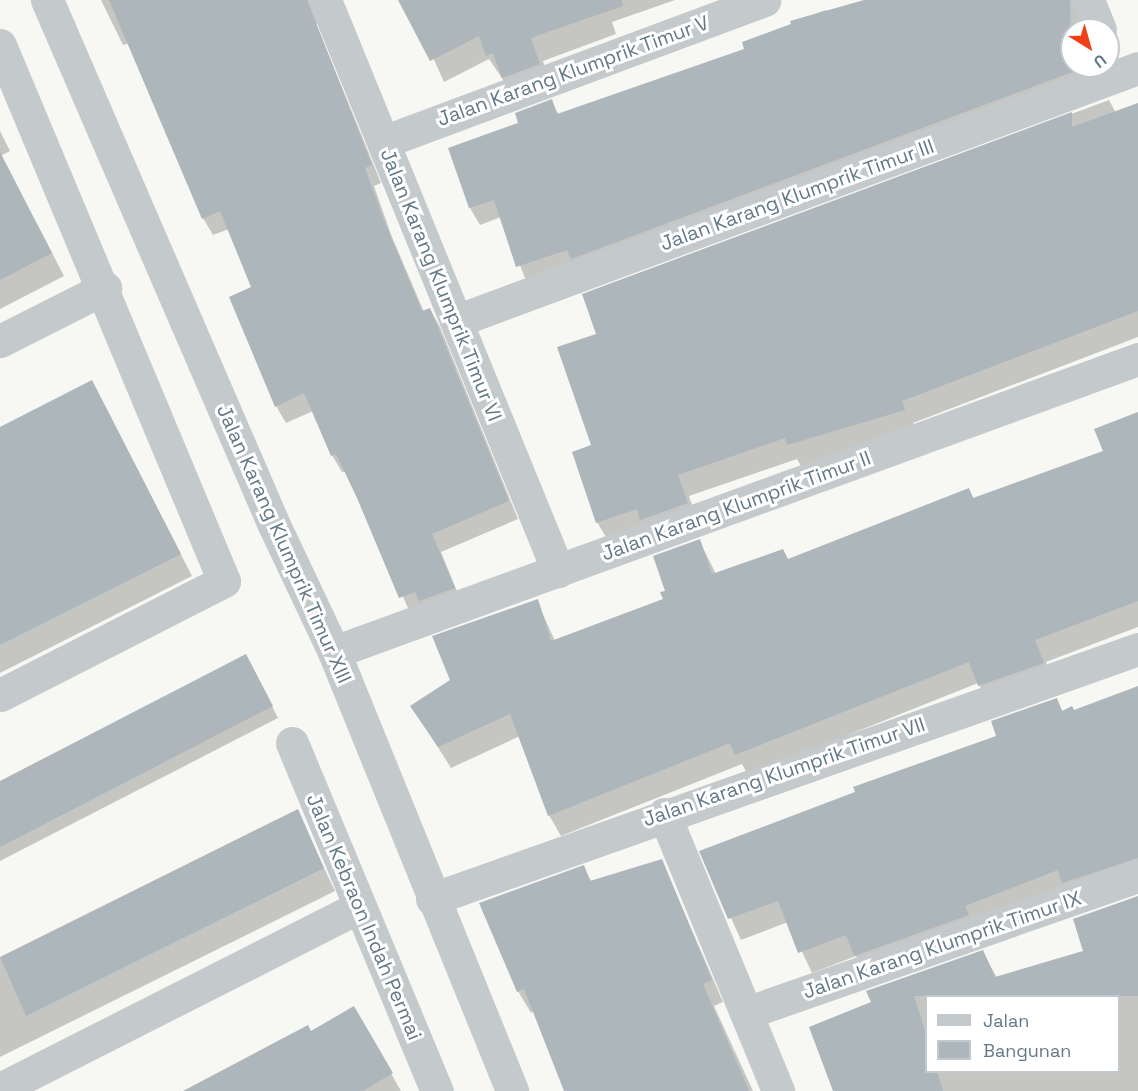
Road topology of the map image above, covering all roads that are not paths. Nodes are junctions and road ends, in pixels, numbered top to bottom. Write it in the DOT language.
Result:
graph roads {
  1 [pos="47,0"];
  2 [pos="325,0"];
  3 [pos="764,0"];
  4 [pos="1088,0"];
  5 [pos="1095,18"];
  6 [pos="0,45"];
  7 [pos="1121,65"];
  8 [pos="383,142"];
  9 [pos="105,288"];
  10 [pos="456,321"];
  11 [pos="0,341"];
  12 [pos="1138,359"];
  13 [pos="558,571"];
  14 [pos="1138,649"];
  15 [pos="334,652"];
  16 [pos="0,695"];
  17 [pos="292,743"];
  18 [pos="664,814"];
  19 [pos="1138,876"];
  20 [pos="432,899"];
  21 [pos="358,907"];
  22 [pos="746,1013"];
  23 [pos="0,1089"];
  24 [pos="437,1091"];
  25 [pos="512,1091"];
  26 [pos="778,1091"];
  1 -- 15 [label="street, Jalan Karang Klumprik Timur XIII"];
  2 -- 8 [label="street, Jalan Karang Klumprik Timur VI"];
  3 -- 8 [label="street, Jalan Karang Klumprik Timur V"];
  4 -- 5 [label="street"];
  6 -- 9 [label="street"];
  7 -- 10 [label="street, Jalan Karang Klumprik Timur III"];
  8 -- 10 [label="street, Jalan Karang Klumprik Timur VI"];
  9 -- 11 [label="street"];
  9 -- 16 [label="street"];
  10 -- 13 [label="street, Jalan Karang Klumprik Timur VI"];
  12 -- 13 [label="street, Jalan Karang Klumprik Timur II"];
  13 -- 15 [label="street, Jalan Karang Klumprik Timur II"];
  14 -- 18 [label="street, Jalan Karang Klumprik Timur VII"];
  15 -- 20 [label="street, Jalan Karang Klumprik Timur XIII"];
  17 -- 21 [label="street, Jalan Kebraon Indah Permai"];
  18 -- 20 [label="street, Jalan Karang Klumprik Timur VII"];
  18 -- 22 [label="street"];
  19 -- 22 [label="street, Jalan Karang Klumprik Timur IX"];
  20 -- 25 [label="street, Jalan Karang Klumprik Timur XIII"];
  21 -- 23 [label="street"];
  21 -- 24 [label="street, Jalan Kebraon Indah Permai"];
  22 -- 26 [label="street"];
}
